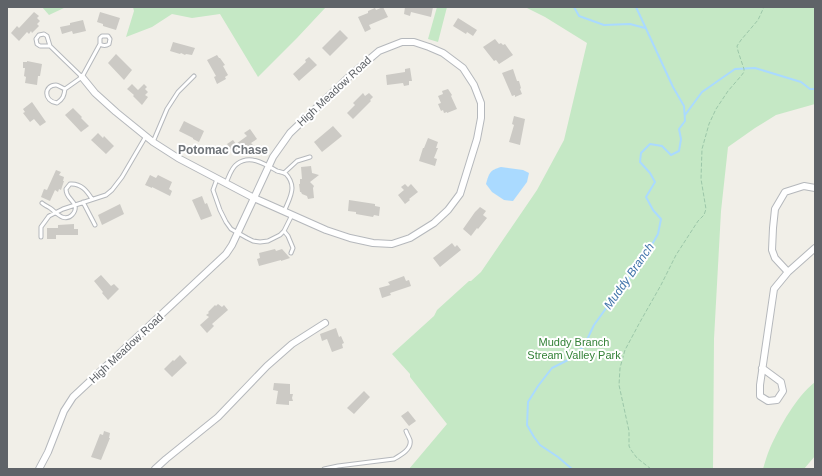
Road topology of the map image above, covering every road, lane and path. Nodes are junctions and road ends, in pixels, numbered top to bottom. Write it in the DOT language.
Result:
graph roads {
  1 [pos="764,7"];
  2 [pos="100,44"];
  3 [pos="50,46"];
  4 [pos="194,76"];
  5 [pos="82,77"];
  6 [pos="64,89"];
  7 [pos="146,136"];
  8 [pos="153,142"];
  9 [pos="310,157"];
  10 [pos="269,166"];
  11 [pos="284,173"];
  12 [pos="218,178"];
  13 [pos="226,183"];
  14 [pos="815,188"];
  15 [pos="254,198"];
  16 [pos="92,199"];
  17 [pos="83,202"];
  18 [pos="42,203"];
  19 [pos="75,205"];
  20 [pos="56,212"];
  21 [pos="284,212"];
  22 [pos="292,215"];
  23 [pos="95,225"];
  24 [pos="284,231"];
  25 [pos="238,233"];
  26 [pos="41,238"];
  27 [pos="815,248"];
  28 [pos="291,254"];
  29 [pos="788,272"];
  30 [pos="325,323"];
  31 [pos="762,368"];
  32 [pos="406,431"];
  33 [pos="39,469"];
  34 [pos="155,469"];
  35 [pos="324,469"];
  36 [pos="651,469"];
  1 -- 36 [label="path"];
  2 -- 5 [label="lane"];
  3 -- 3 [label="lane"];
  3 -- 5 [label="lane"];
  4 -- 8 [label="lane"];
  5 -- 6 [label="lane"];
  5 -- 7 [label="street"];
  6 -- 6 [label="lane"];
  7 -- 8 [label="street"];
  7 -- 16 [label="lane"];
  8 -- 12 [label="street"];
  9 -- 11 [label="lane"];
  10 -- 11 [label="lane"];
  10 -- 13 [label="lane"];
  10 -- 15 [label="street, High Meadow Road"];
  10 -- 22 [label="street, High Meadow Road"];
  11 -- 21 [label="lane"];
  12 -- 13 [label="street"];
  12 -- 25 [label="lane"];
  13 -- 15 [label="street"];
  14 -- 29 [label="street"];
  15 -- 21 [label="street, High Meadow Road"];
  15 -- 25 [label="street, High Meadow Road"];
  16 -- 17 [label="lane"];
  16 -- 19 [label="lane"];
  17 -- 19 [label="lane"];
  17 -- 23 [label="lane"];
  18 -- 20 [label="lane"];
  19 -- 20 [label="lane"];
  19 -- 20 [label="lane"];
  20 -- 26 [label="lane"];
  21 -- 22 [label="street, High Meadow Road"];
  22 -- 24 [label="lane"];
  24 -- 25 [label="lane"];
  24 -- 28 [label="lane"];
  25 -- 33 [label="street, High Meadow Road"];
  27 -- 29 [label="street"];
  29 -- 31 [label="street"];
  30 -- 34 [label="street"];
  31 -- 31 [label="street"];
  32 -- 35 [label="lane"];
}
